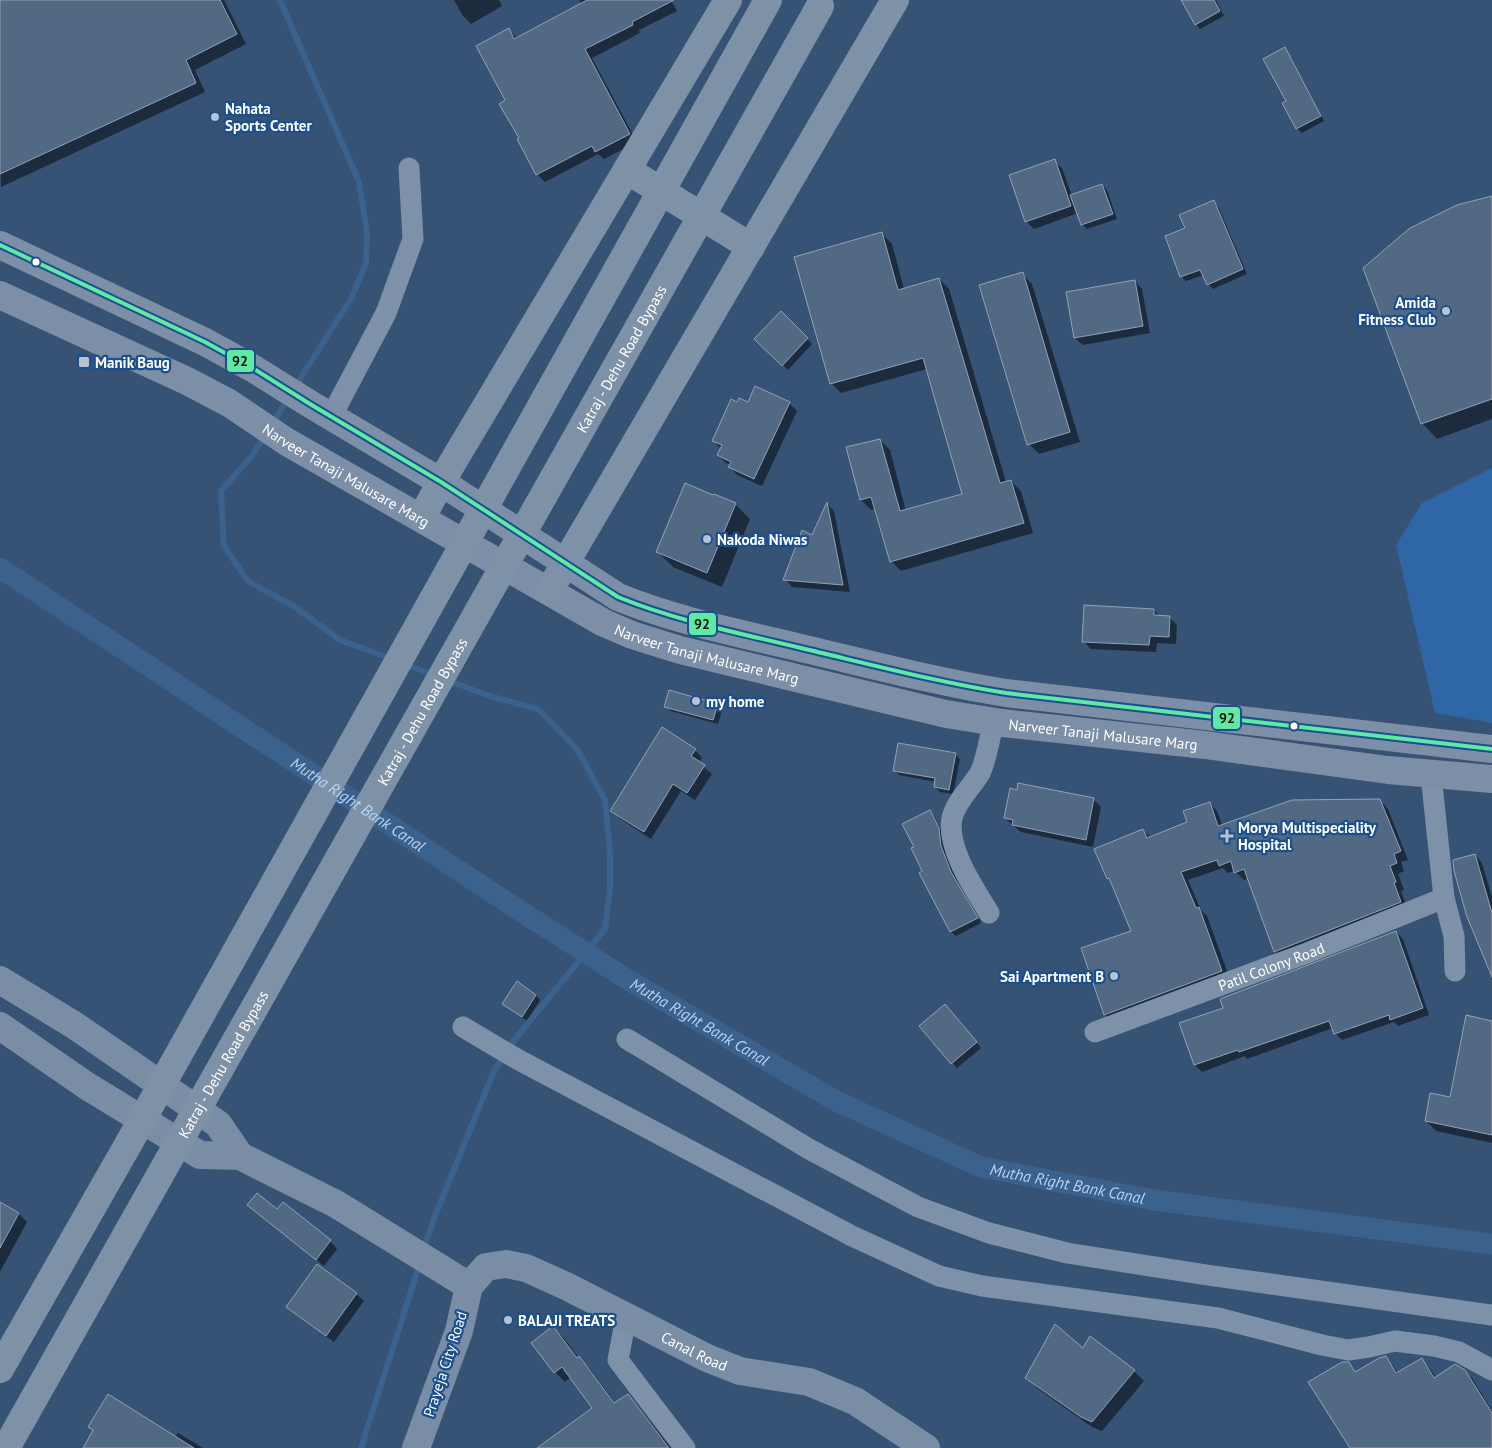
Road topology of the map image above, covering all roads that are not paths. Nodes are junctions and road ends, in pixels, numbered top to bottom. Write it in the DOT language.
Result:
graph roads {
  1 [pos="728,0"];
  2 [pos="768,0"];
  3 [pos="895,0"];
  4 [pos="822,3"];
  5 [pos="409,168"];
  6 [pos="627,170"];
  7 [pos="0,245"];
  8 [pos="751,247"];
  9 [pos="0,294"];
  10 [pos="321,411"];
  11 [pos="441,482"];
  12 [pos="422,517"];
  13 [pos="566,563"];
  14 [pos="549,591"];
  15 [pos="994,721"];
  16 [pos="1492,749"];
  17 [pos="1431,775"];
  18 [pos="1492,779"];
  19 [pos="1444,898"];
  20 [pos="989,913"];
  21 [pos="1455,971"];
  22 [pos="0,980"];
  23 [pos="0,1026"];
  24 [pos="463,1027"];
  25 [pos="1095,1032"];
  26 [pos="627,1039"];
  27 [pos="240,1156"];
  28 [pos="468,1286"];
  29 [pos="1492,1315"];
  30 [pos="626,1317"];
  31 [pos="0,1369"];
  32 [pos="1492,1370"];
  33 [pos="6,1448"];
  34 [pos="416,1448"];
  35 [pos="685,1448"];
  36 [pos="926,1448"];
  1 -- 6 [label="highway"];
  2 -- 31 [label="highway, bridge"];
  3 -- 8 [label="highway"];
  4 -- 33 [label="highway, Katraj - Dehu Road Bypass, bridge"];
  5 -- 10 [label="street"];
  6 -- 8 [label="highway"];
  6 -- 11 [label="highway"];
  7 -- 10 [label="main road, Narveer Tanaji Malusare Marg"];
  8 -- 13 [label="highway"];
  9 -- 12 [label="main road, Narveer Tanaji Malusare Marg"];
  10 -- 11 [label="main road, Narveer Tanaji Malusare Marg"];
  11 -- 12 [label="highway"];
  11 -- 13 [label="main road, Narveer Tanaji Malusare Marg"];
  12 -- 14 [label="main road, Narveer Tanaji Malusare Marg"];
  13 -- 14 [label="highway"];
  13 -- 16 [label="main road, Narveer Tanaji Malusare Marg"];
  14 -- 15 [label="main road, Narveer Tanaji Malusare Marg"];
  15 -- 17 [label="main road, Narveer Tanaji Malusare Marg"];
  15 -- 20 [label="street"];
  17 -- 18 [label="main road, Narveer Tanaji Malusare Marg"];
  17 -- 19 [label="street"];
  19 -- 21 [label="street"];
  19 -- 25 [label="street, Patil Colony Road"];
  22 -- 27 [label="street"];
  23 -- 27 [label="street"];
  24 -- 32 [label="street"];
  26 -- 29 [label="street"];
  27 -- 28 [label="street"];
  28 -- 30 [label="street, Canal Road"];
  28 -- 34 [label="street, Prayeja City Road"];
  30 -- 35 [label="street"];
  30 -- 36 [label="street, Canal Road"];
}
